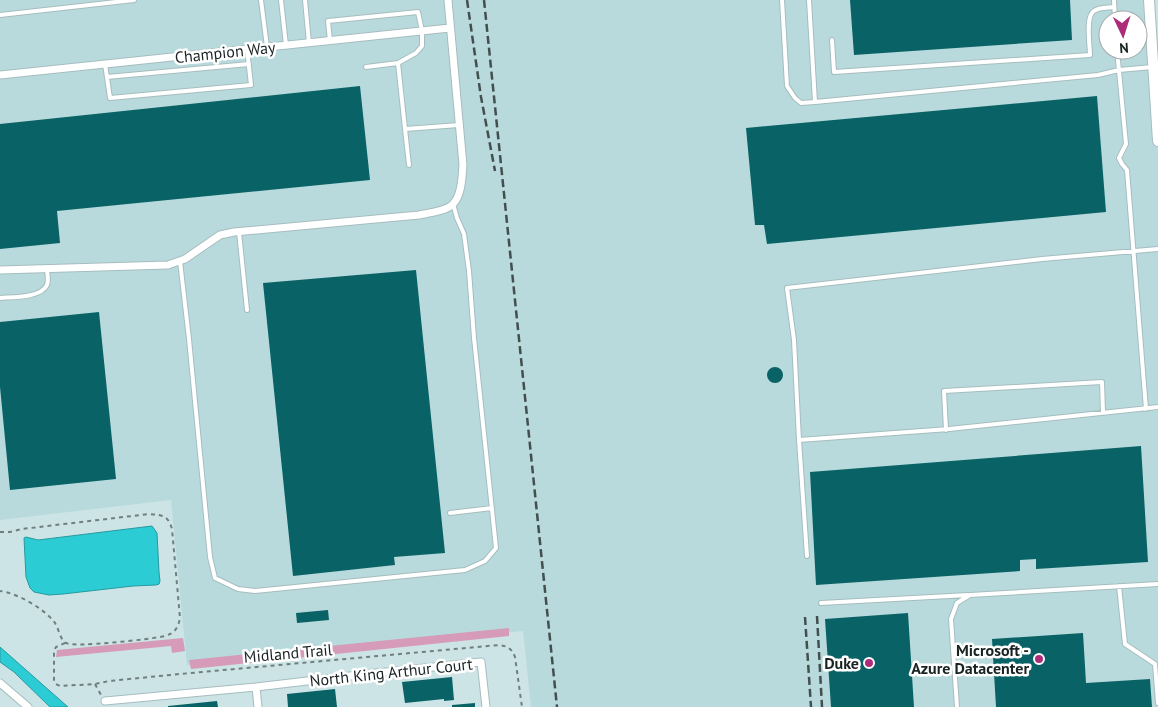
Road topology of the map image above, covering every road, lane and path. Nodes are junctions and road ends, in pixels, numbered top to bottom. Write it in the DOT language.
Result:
graph roads {
  1 [pos="134,0"];
  2 [pos="261,0"];
  3 [pos="281,0"];
  4 [pos="305,0"];
  5 [pos="448,0"];
  6 [pos="782,0"];
  7 [pos="809,0"];
  8 [pos="1114,0"];
  9 [pos="1149,0"];
  10 [pos="1114,7"];
  11 [pos="1114,10"];
  12 [pos="0,15"];
  13 [pos="450,28"];
  14 [pos="422,31"];
  15 [pos="832,40"];
  16 [pos="330,41"];
  17 [pos="309,43"];
  18 [pos="286,46"];
  19 [pos="267,48"];
  20 [pos="247,49"];
  21 [pos="1118,60"];
  22 [pos="398,63"];
  23 [pos="105,64"];
  24 [pos="249,64"];
  25 [pos="366,67"];
  26 [pos="1153,67"];
  27 [pos="1119,70"];
  28 [pos="0,75"];
  29 [pos="107,77"];
  30 [pos="815,102"];
  31 [pos="460,125"];
  32 [pos="405,130"];
  33 [pos="1158,141"];
  34 [pos="409,166"];
  35 [pos="453,204"];
  36 [pos="239,232"];
  37 [pos="1158,249"];
  38 [pos="1134,251"];
  39 [pos="180,261"];
  40 [pos="47,268"];
  41 [pos="0,270"];
  42 [pos="0,298"];
  43 [pos="247,310"];
  44 [pos="1158,407"];
  45 [pos="1146,408"];
  46 [pos="1103,413"];
  47 [pos="946,430"];
  48 [pos="799,440"];
  49 [pos="492,508"];
  50 [pos="450,513"];
  51 [pos="0,532"];
  52 [pos="807,556"];
  53 [pos="1158,584"];
  54 [pos="1119,586"];
  55 [pos="0,591"];
  56 [pos="970,595"];
  57 [pos="821,603"];
  58 [pos="65,643"];
  59 [pos="0,683"];
  60 [pos="95,684"];
  61 [pos="256,687"];
  62 [pos="104,700"];
  63 [pos="1158,703"];
  64 [pos="28,707"];
  65 [pos="258,707"];
  66 [pos="486,707"];
  67 [pos="522,707"];
  68 [pos="957,707"];
  1 -- 12 [label="lane"];
  2 -- 19 [label="lane"];
  3 -- 18 [label="lane"];
  4 -- 17 [label="lane"];
  5 -- 13 [label="street"];
  6 -- 30 [label="lane"];
  7 -- 30 [label="lane"];
  8 -- 10 [label="lane"];
  9 -- 26 [label="street"];
  10 -- 11 [label="lane"];
  10 -- 15 [label="lane"];
  13 -- 14 [label="street, Champion Way"];
  13 -- 31 [label="street"];
  14 -- 16 [label="street, Champion Way"];
  14 -- 16 [label="lane"];
  14 -- 22 [label="lane"];
  16 -- 17 [label="street, Champion Way"];
  17 -- 18 [label="street, Champion Way"];
  18 -- 19 [label="street, Champion Way"];
  19 -- 20 [label="street, Champion Way"];
  20 -- 23 [label="street, Champion Way"];
  20 -- 24 [label="lane"];
  21 -- 27 [label="lane"];
  22 -- 25 [label="lane"];
  22 -- 32 [label="lane"];
  23 -- 28 [label="street, Champion Way"];
  23 -- 29 [label="lane"];
  24 -- 29 [label="lane"];
  24 -- 29 [label="lane"];
  26 -- 27 [label="lane"];
  26 -- 33 [label="street"];
  27 -- 30 [label="lane"];
  27 -- 38 [label="lane"];
  31 -- 32 [label="lane"];
  31 -- 35 [label="street"];
  32 -- 34 [label="lane"];
  35 -- 36 [label="street"];
  35 -- 49 [label="lane"];
  36 -- 39 [label="street"];
  36 -- 43 [label="lane"];
  37 -- 38 [label="lane"];
  38 -- 45 [label="lane"];
  38 -- 48 [label="lane"];
  39 -- 40 [label="street"];
  39 -- 49 [label="lane"];
  40 -- 41 [label="street"];
  40 -- 42 [label="lane"];
  44 -- 45 [label="lane"];
  45 -- 46 [label="lane"];
  46 -- 47 [label="lane"];
  46 -- 47 [label="lane"];
  47 -- 48 [label="lane"];
  48 -- 52 [label="lane"];
  49 -- 50 [label="lane"];
  51 -- 58 [label="path"];
  53 -- 54 [label="lane"];
  54 -- 56 [label="lane"];
  54 -- 63 [label="lane"];
  55 -- 58 [label="path"];
  56 -- 57 [label="lane"];
  56 -- 68 [label="lane"];
  58 -- 60 [label="path, Midland Trail"];
  59 -- 64 [label="street"];
  60 -- 62 [label="path"];
  60 -- 67 [label="path, Midland Trail"];
  61 -- 62 [label="street, North King Arthur Court"];
  61 -- 65 [label="street"];
  61 -- 66 [label="street, North King Arthur Court"];
}
